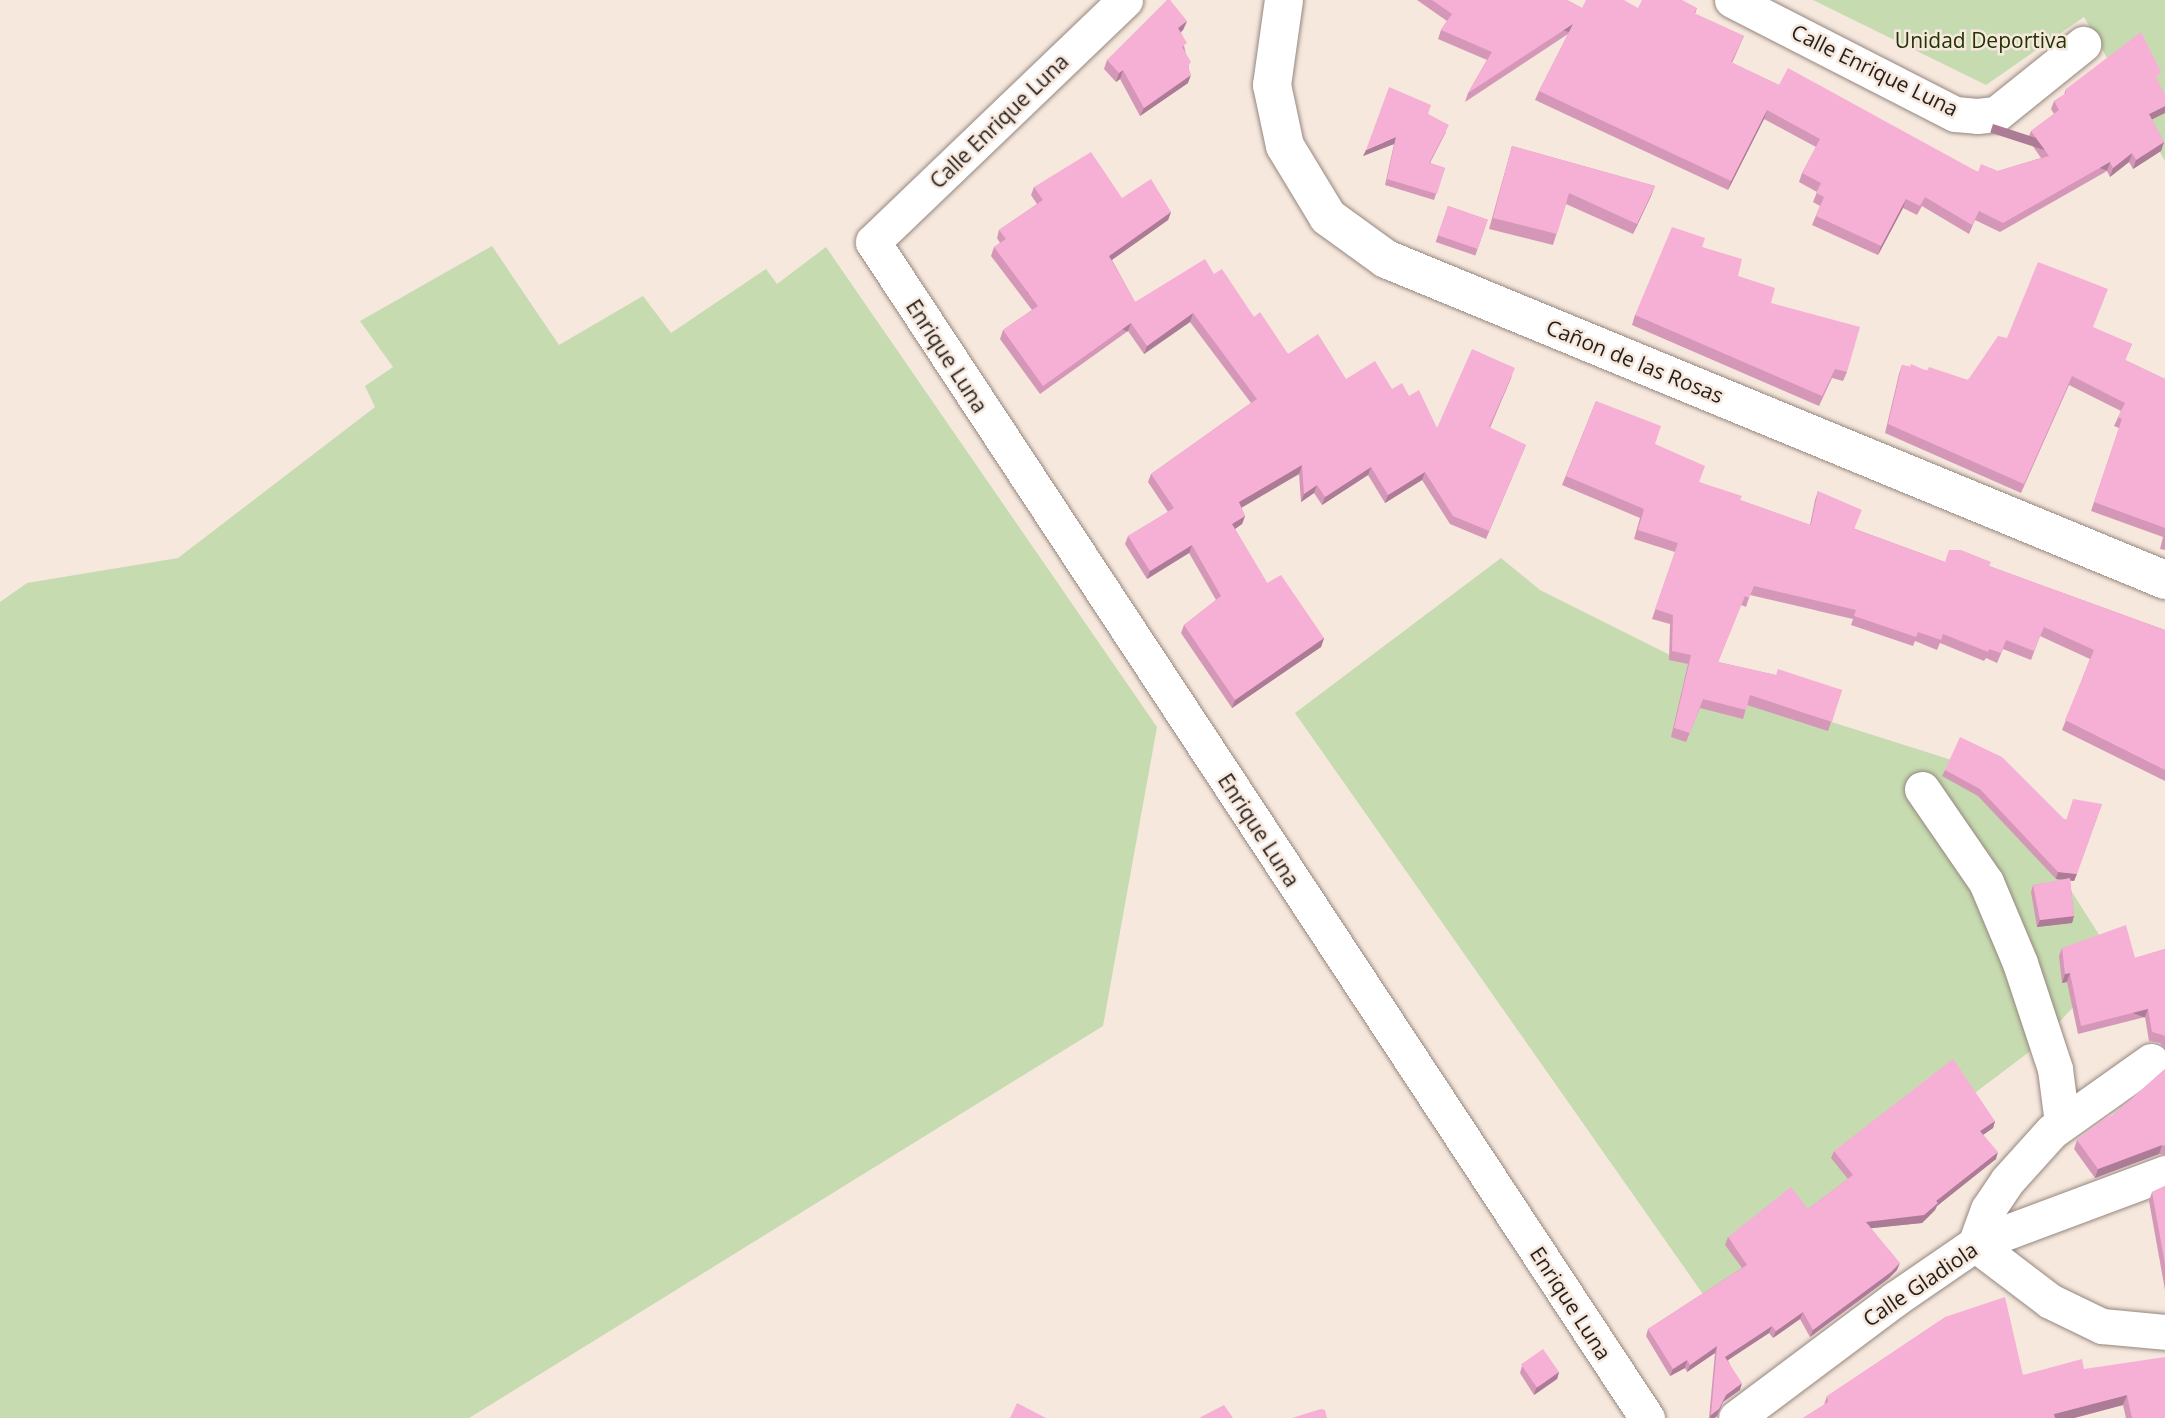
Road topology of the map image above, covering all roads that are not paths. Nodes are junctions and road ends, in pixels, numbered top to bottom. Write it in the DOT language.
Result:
graph roads {
  1 [pos="1125,0"];
  2 [pos="1284,0"];
  3 [pos="1732,0"];
  4 [pos="2083,44"];
  5 [pos="873,242"];
  6 [pos="2165,580"];
  7 [pos="1922,789"];
  8 [pos="2151,1061"];
  9 [pos="2063,1123"];
  10 [pos="2165,1173"];
  11 [pos="1975,1244"];
  12 [pos="2165,1332"];
  13 [pos="1647,1418"];
  14 [pos="1736,1418"];
  1 -- 5 [label="street, Calle Enrique Luna"];
  2 -- 6 [label="main road, Cañon de las Rosas"];
  3 -- 4 [label="street, Calle Enrique Luna"];
  5 -- 13 [label="street, Enrique Luna"];
  7 -- 9 [label="street"];
  8 -- 9 [label="street"];
  9 -- 11 [label="street"];
  10 -- 11 [label="street, Calle Gladiola"];
  11 -- 12 [label="street"];
  11 -- 14 [label="street, Calle Gladiola"];
}
